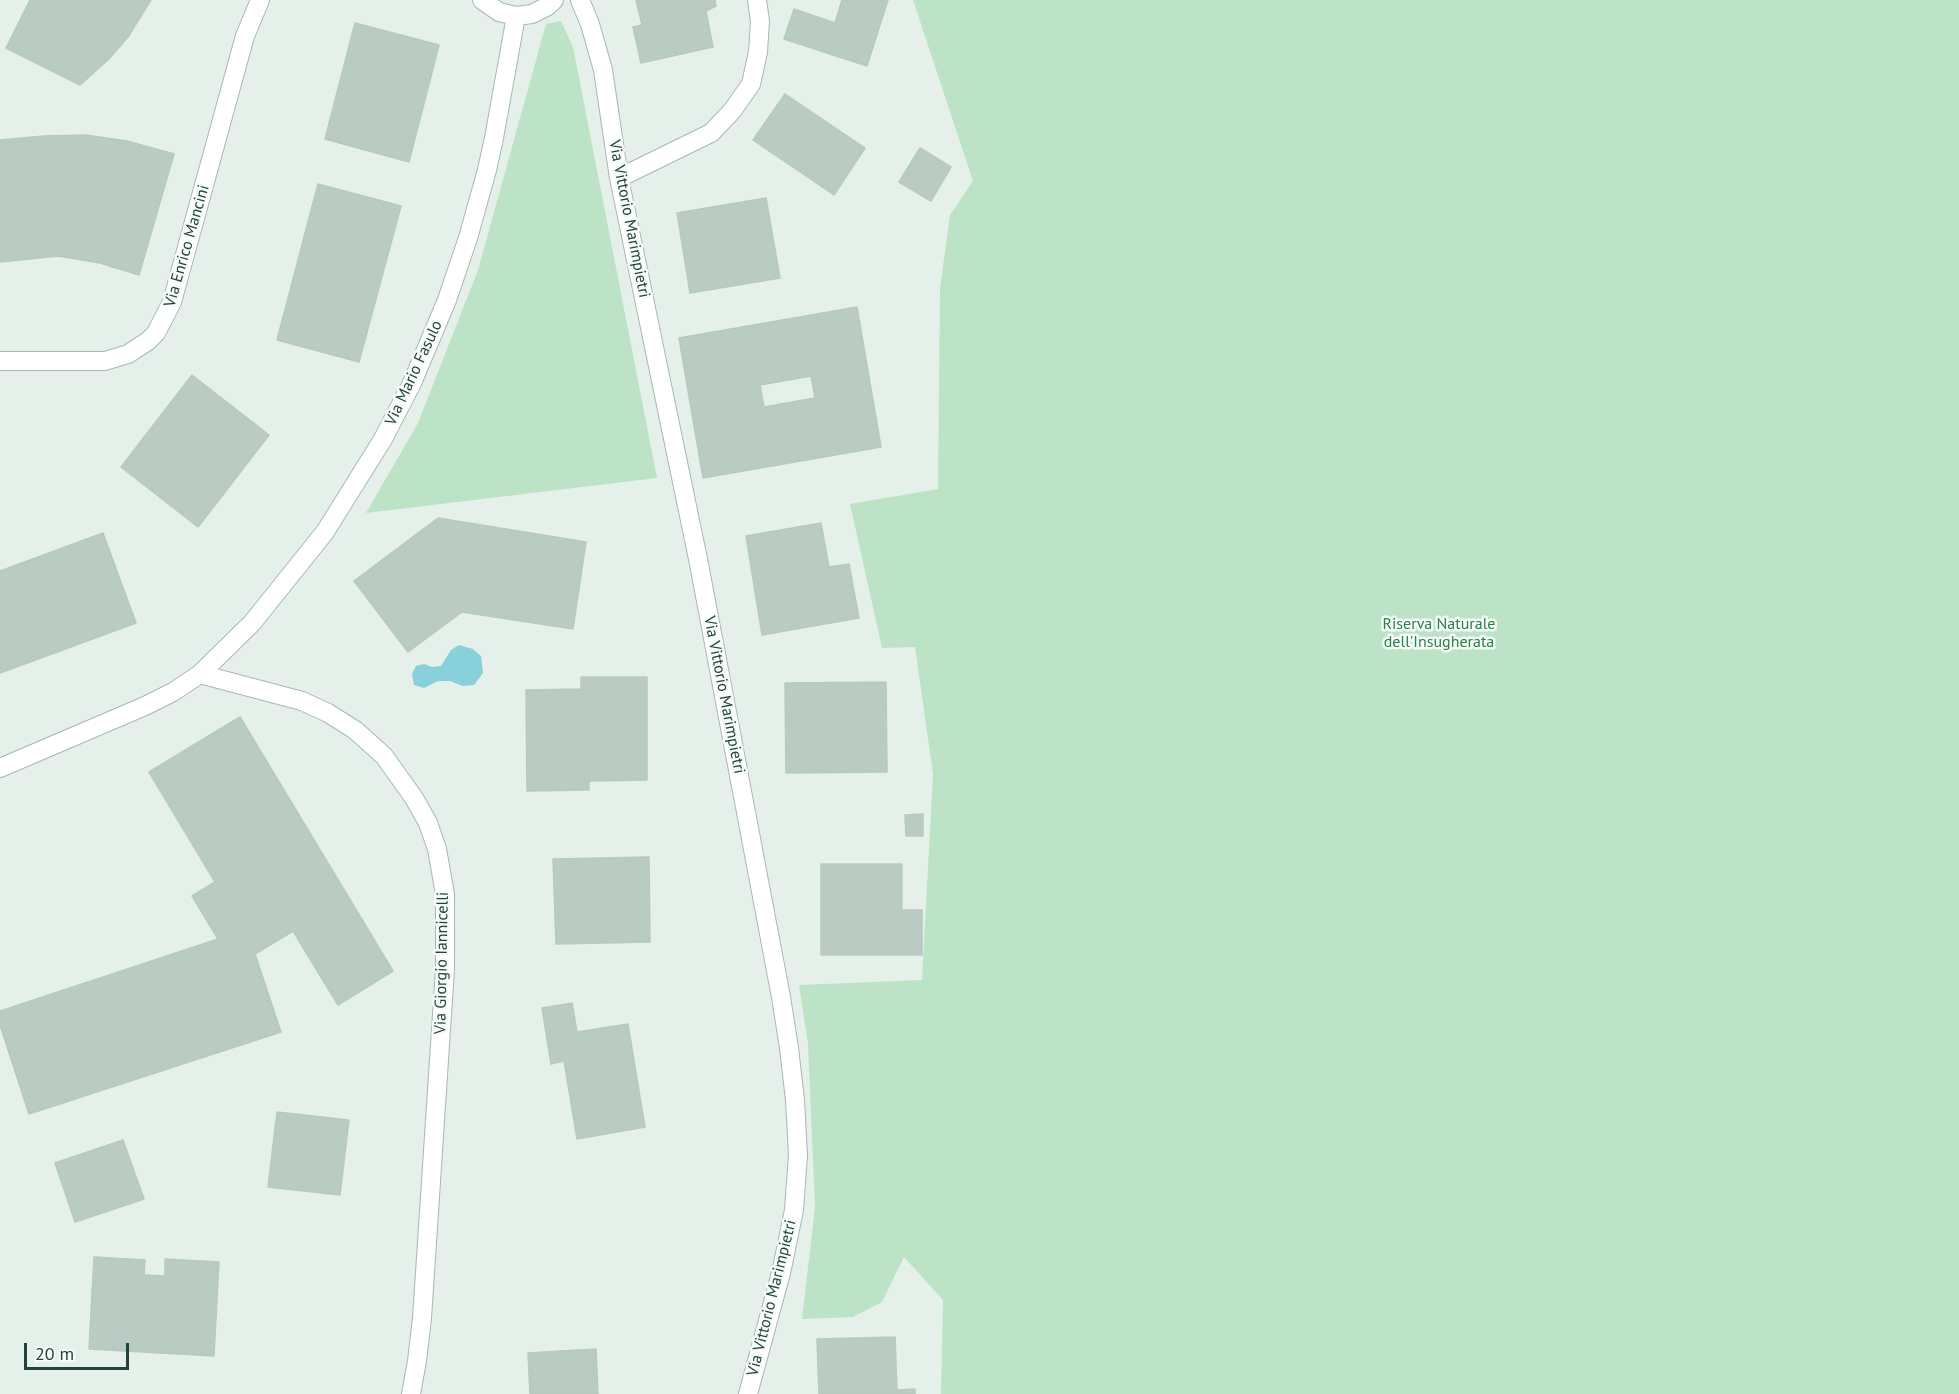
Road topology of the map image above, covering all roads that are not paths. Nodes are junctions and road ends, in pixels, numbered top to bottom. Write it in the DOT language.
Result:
graph roads {
  1 [pos="260,0"];
  2 [pos="482,0"];
  3 [pos="554,0"];
  4 [pos="580,0"];
  5 [pos="757,0"];
  6 [pos="516,16"];
  7 [pos="619,178"];
  8 [pos="0,361"];
  9 [pos="200,674"];
  10 [pos="0,768"];
  11 [pos="411,1394"];
  12 [pos="748,1394"];
  1 -- 8 [label="street, Via Enrico Mancini"];
  2 -- 6 [label="street"];
  3 -- 6 [label="street"];
  4 -- 7 [label="street, Via Vittorio Marimpietri"];
  5 -- 7 [label="street"];
  6 -- 9 [label="street, Via Mario Fasulo"];
  7 -- 12 [label="street, Via Vittorio Marimpietri"];
  9 -- 10 [label="street"];
  9 -- 11 [label="street, Via Giorgio Iannicelli"];
}
